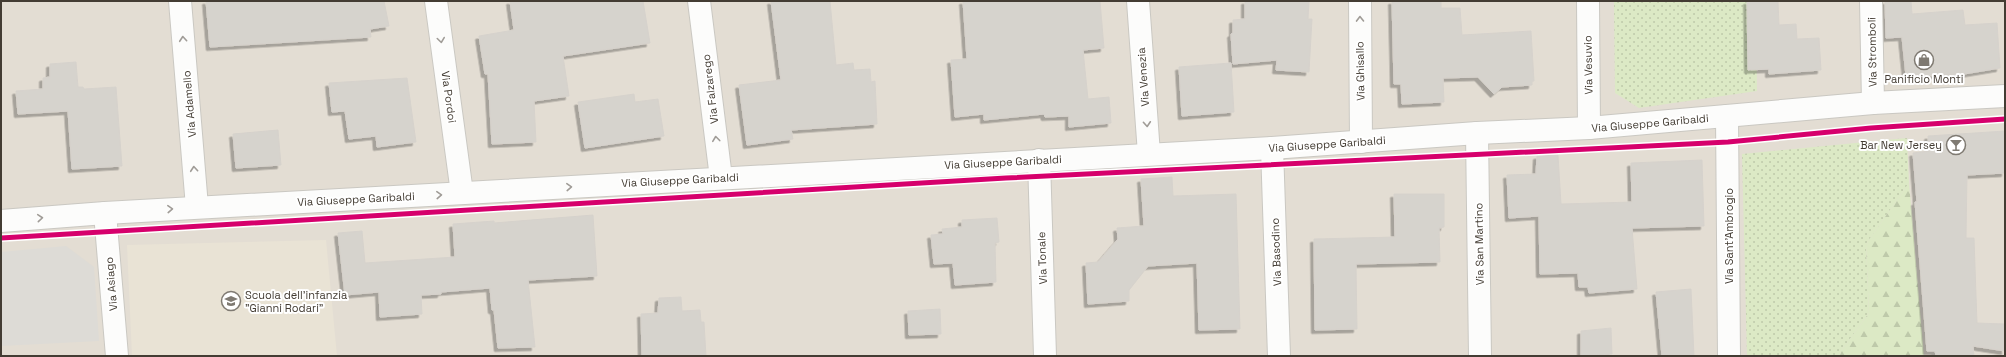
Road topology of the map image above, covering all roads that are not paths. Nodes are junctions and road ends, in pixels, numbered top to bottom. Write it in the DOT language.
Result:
graph roads {
  1 [pos="180,1"];
  2 [pos="436,1"];
  3 [pos="699,1"];
  4 [pos="1138,1"];
  5 [pos="1360,1"];
  6 [pos="1588,1"];
  7 [pos="1870,1"];
  8 [pos="2005,96"];
  9 [pos="1873,103"];
  10 [pos="1727,116"];
  11 [pos="1589,128"];
  12 [pos="1477,133"];
  13 [pos="1361,142"];
  14 [pos="1272,148"];
  15 [pos="1149,154"];
  16 [pos="1039,160"];
  17 [pos="720,178"];
  18 [pos="462,193"];
  19 [pos="197,207"];
  20 [pos="105,213"];
  21 [pos="1,221"];
  22 [pos="117,356"];
  23 [pos="1044,356"];
  24 [pos="1279,356"];
  25 [pos="1480,356"];
  26 [pos="1729,356"];
  19 -- 1 [label="street, Via Adamello, one-way"];
  2 -- 18 [label="street, Via Pordoi, one-way"];
  17 -- 3 [label="street, Via Falzarego, one-way"];
  4 -- 15 [label="street, Via Venezia, one-way"];
  13 -- 5 [label="street, Via Ghisallo, one-way"];
  6 -- 11 [label="street, Via Vesuvio"];
  7 -- 9 [label="street, Via Stromboli"];
  8 -- 9 [label="street, Via Giuseppe Garibaldi"];
  9 -- 10 [label="street, Via Giuseppe Garibaldi"];
  10 -- 11 [label="street, Via Giuseppe Garibaldi"];
  10 -- 26 [label="street, Via Sant'Ambrogio"];
  11 -- 12 [label="street, Via Giuseppe Garibaldi"];
  12 -- 13 [label="street, Via Giuseppe Garibaldi"];
  12 -- 25 [label="street, Via San Martino"];
  13 -- 14 [label="street, Via Giuseppe Garibaldi"];
  14 -- 15 [label="street, Via Giuseppe Garibaldi"];
  14 -- 24 [label="street, Via Basodino"];
  15 -- 16 [label="street, Via Giuseppe Garibaldi"];
  16 -- 17 [label="street, Via Giuseppe Garibaldi"];
  16 -- 23 [label="street, Via Tonale"];
  18 -- 17 [label="street, Via Giuseppe Garibaldi, one-way"];
  19 -- 18 [label="street, Via Giuseppe Garibaldi, one-way"];
  20 -- 19 [label="street, Via Giuseppe Garibaldi, one-way"];
  21 -- 20 [label="street, Via Giuseppe Garibaldi, one-way"];
  20 -- 22 [label="street, Via Asiago"];
}
